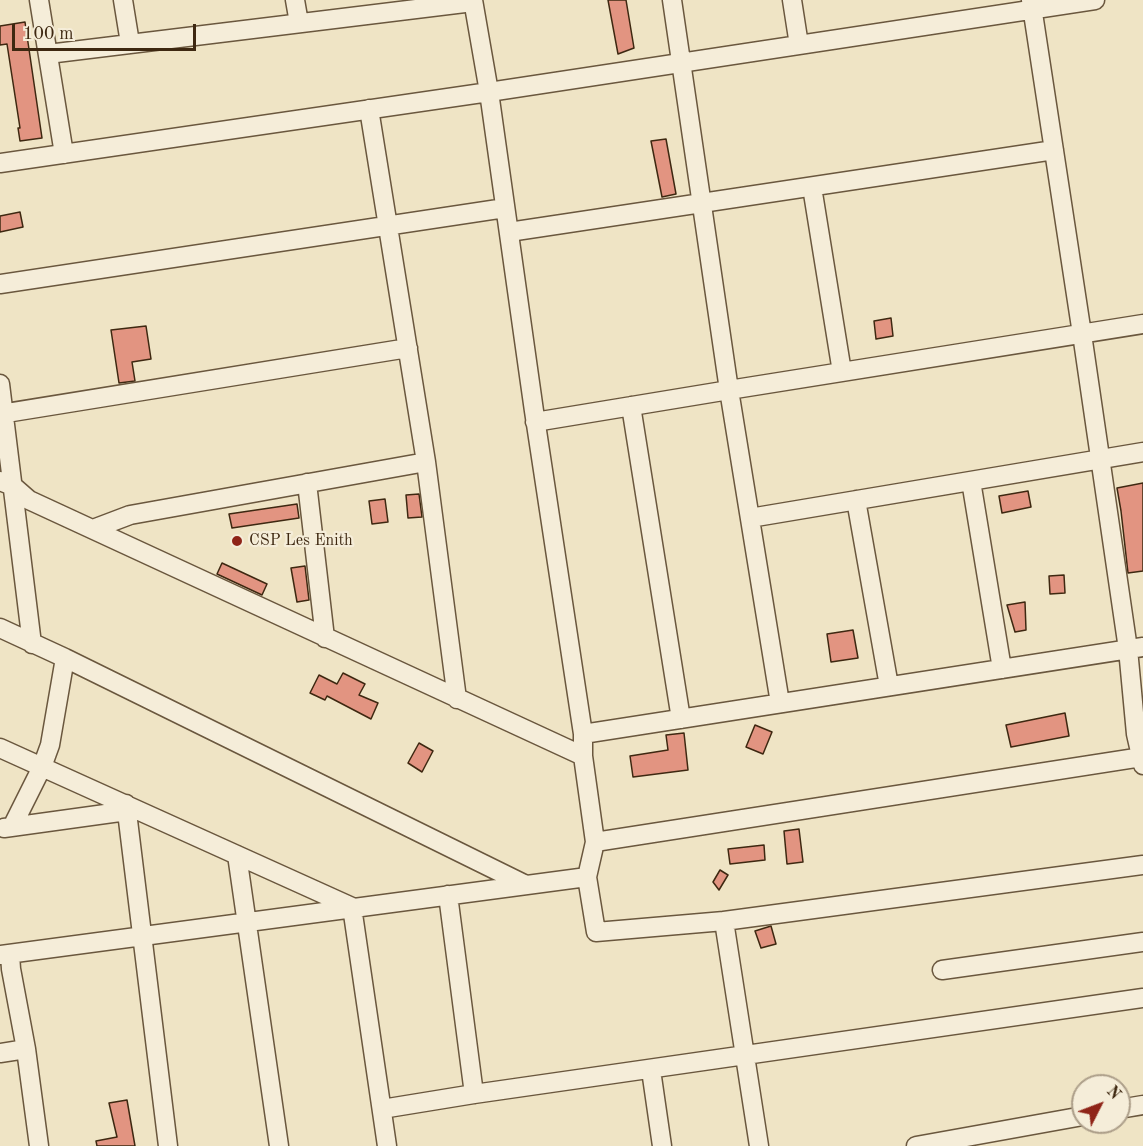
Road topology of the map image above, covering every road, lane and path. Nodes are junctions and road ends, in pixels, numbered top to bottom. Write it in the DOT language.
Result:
graph roads {
  1 [pos="39,0"];
  2 [pos="123,0"];
  3 [pos="295,0"];
  4 [pos="672,0"];
  5 [pos="792,0"];
  6 [pos="1095,0"];
  7 [pos="473,1"];
  8 [pos="1031,5"];
  9 [pos="377,7"];
  10 [pos="299,23"];
  11 [pos="130,44"];
  12 [pos="799,45"];
  13 [pos="48,54"];
  14 [pos="681,63"];
  15 [pos="489,92"];
  16 [pos="369,109"];
  17 [pos="1054,150"];
  18 [pos="64,154"];
  19 [pos="0,163"];
  20 [pos="812,187"];
  21 [pos="702,203"];
  22 [pos="505,208"];
  23 [pos="388,226"];
  24 [pos="509,232"];
  25 [pos="0,284"];
  26 [pos="1143,324"];
  27 [pos="1082,334"];
  28 [pos="408,348"];
  29 [pos="842,372"];
  30 [pos="0,384"];
  31 [pos="729,390"];
  32 [pos="631,406"];
  33 [pos="2,414"];
  34 [pos="535,422"];
  35 [pos="1143,452"];
  36 [pos="1100,459"];
  37 [pos="426,462"];
  38 [pos="971,481"];
  39 [pos="307,483"];
  40 [pos="4,488"];
  41 [pos="856,500"];
  42 [pos="750,518"];
  43 [pos="93,529"];
  44 [pos="0,628"];
  45 [pos="325,638"];
  46 [pos="32,644"];
  47 [pos="1136,648"];
  48 [pos="65,658"];
  49 [pos="1002,669"];
  50 [pos="889,686"];
  51 [pos="457,699"];
  52 [pos="780,703"];
  53 [pos="681,719"];
  54 [pos="582,734"];
  55 [pos="0,748"];
  56 [pos="583,756"];
  57 [pos="1142,761"];
  58 [pos="42,767"];
  59 [pos="126,808"];
  60 [pos="6,828"];
  61 [pos="595,842"];
  62 [pos="237,855"];
  63 [pos="1143,865"];
  64 [pos="587,877"];
  65 [pos="524,884"];
  66 [pos="448,895"];
  67 [pos="352,907"];
  68 [pos="247,921"];
  69 [pos="724,921"];
  70 [pos="142,935"];
  71 [pos="1143,942"];
  72 [pos="5,962"];
  73 [pos="942,970"];
  74 [pos="1143,998"];
  75 [pos="26,1048"];
  76 [pos="0,1053"];
  77 [pos="745,1056"];
  78 [pos="651,1070"];
  79 [pos="474,1094"];
  80 [pos="382,1109"];
  81 [pos="1071,1118"];
  82 [pos="39,1146"];
  83 [pos="168,1146"];
  84 [pos="279,1146"];
  85 [pos="387,1146"];
  86 [pos="663,1146"];
  87 [pos="759,1146"];
  88 [pos="916,1146"];
  1 -- 13 [label="street"];
  2 -- 11 [label="street"];
  3 -- 10 [label="street"];
  4 -- 14 [label="street"];
  5 -- 12 [label="street"];
  6 -- 8 [label="street"];
  7 -- 9 [label="street"];
  7 -- 15 [label="street"];
  8 -- 12 [label="street"];
  8 -- 17 [label="street"];
  9 -- 10 [label="street"];
  10 -- 11 [label="street"];
  11 -- 13 [label="street"];
  12 -- 14 [label="street"];
  13 -- 18 [label="street"];
  14 -- 15 [label="street"];
  14 -- 21 [label="street"];
  15 -- 16 [label="street"];
  15 -- 22 [label="street"];
  16 -- 18 [label="street"];
  16 -- 23 [label="street"];
  17 -- 20 [label="street"];
  17 -- 27 [label="street"];
  18 -- 19 [label="street"];
  20 -- 21 [label="street"];
  20 -- 29 [label="street"];
  21 -- 24 [label="street"];
  21 -- 31 [label="street"];
  22 -- 23 [label="street"];
  22 -- 24 [label="street"];
  23 -- 25 [label="street"];
  23 -- 28 [label="street"];
  24 -- 34 [label="street"];
  26 -- 27 [label="street"];
  27 -- 29 [label="street"];
  27 -- 36 [label="street"];
  28 -- 33 [label="street"];
  28 -- 37 [label="street"];
  29 -- 31 [label="street"];
  30 -- 33 [label="street"];
  31 -- 32 [label="street"];
  31 -- 42 [label="street"];
  32 -- 34 [label="street"];
  32 -- 53 [label="street"];
  33 -- 40 [label="street"];
  34 -- 54 [label="street"];
  35 -- 36 [label="street"];
  36 -- 38 [label="street"];
  36 -- 47 [label="street"];
  37 -- 39 [label="street"];
  37 -- 51 [label="street"];
  38 -- 41 [label="street"];
  38 -- 49 [label="street"];
  39 -- 43 [label="street"];
  39 -- 45 [label="street"];
  40 -- 43 [label="street"];
  40 -- 46 [label="street"];
  41 -- 42 [label="street"];
  41 -- 50 [label="street"];
  42 -- 52 [label="street"];
  43 -- 45 [label="street"];
  44 -- 46 [label="street"];
  45 -- 51 [label="street"];
  46 -- 48 [label="street"];
  47 -- 49 [label="street"];
  47 -- 57 [label="street"];
  48 -- 58 [label="street"];
  48 -- 65 [label="street"];
  49 -- 50 [label="street"];
  50 -- 52 [label="street"];
  51 -- 56 [label="street"];
  52 -- 53 [label="street"];
  53 -- 54 [label="street"];
  54 -- 56 [label="street"];
  55 -- 58 [label="street"];
  56 -- 61 [label="street"];
  57 -- 61 [label="street"];
  58 -- 59 [label="street"];
  58 -- 60 [label="street"];
  59 -- 60 [label="street"];
  59 -- 62 [label="street"];
  59 -- 70 [label="street"];
  61 -- 64 [label="street"];
  62 -- 67 [label="street"];
  62 -- 68 [label="street"];
  63 -- 69 [label="street"];
  64 -- 65 [label="street"];
  64 -- 69 [label="street"];
  65 -- 66 [label="street"];
  66 -- 67 [label="street"];
  66 -- 79 [label="street"];
  67 -- 68 [label="street"];
  67 -- 80 [label="street"];
  68 -- 70 [label="street"];
  68 -- 84 [label="street"];
  69 -- 77 [label="street"];
  70 -- 72 [label="street"];
  70 -- 83 [label="street"];
  71 -- 73 [label="street"];
  72 -- 75 [label="street"];
  74 -- 77 [label="street"];
  75 -- 76 [label="street"];
  75 -- 82 [label="street"];
  77 -- 78 [label="street"];
  77 -- 87 [label="street"];
  78 -- 79 [label="street"];
  78 -- 86 [label="street"];
  79 -- 80 [label="street"];
  80 -- 85 [label="street"];
  81 -- 88 [label="street"];
}
